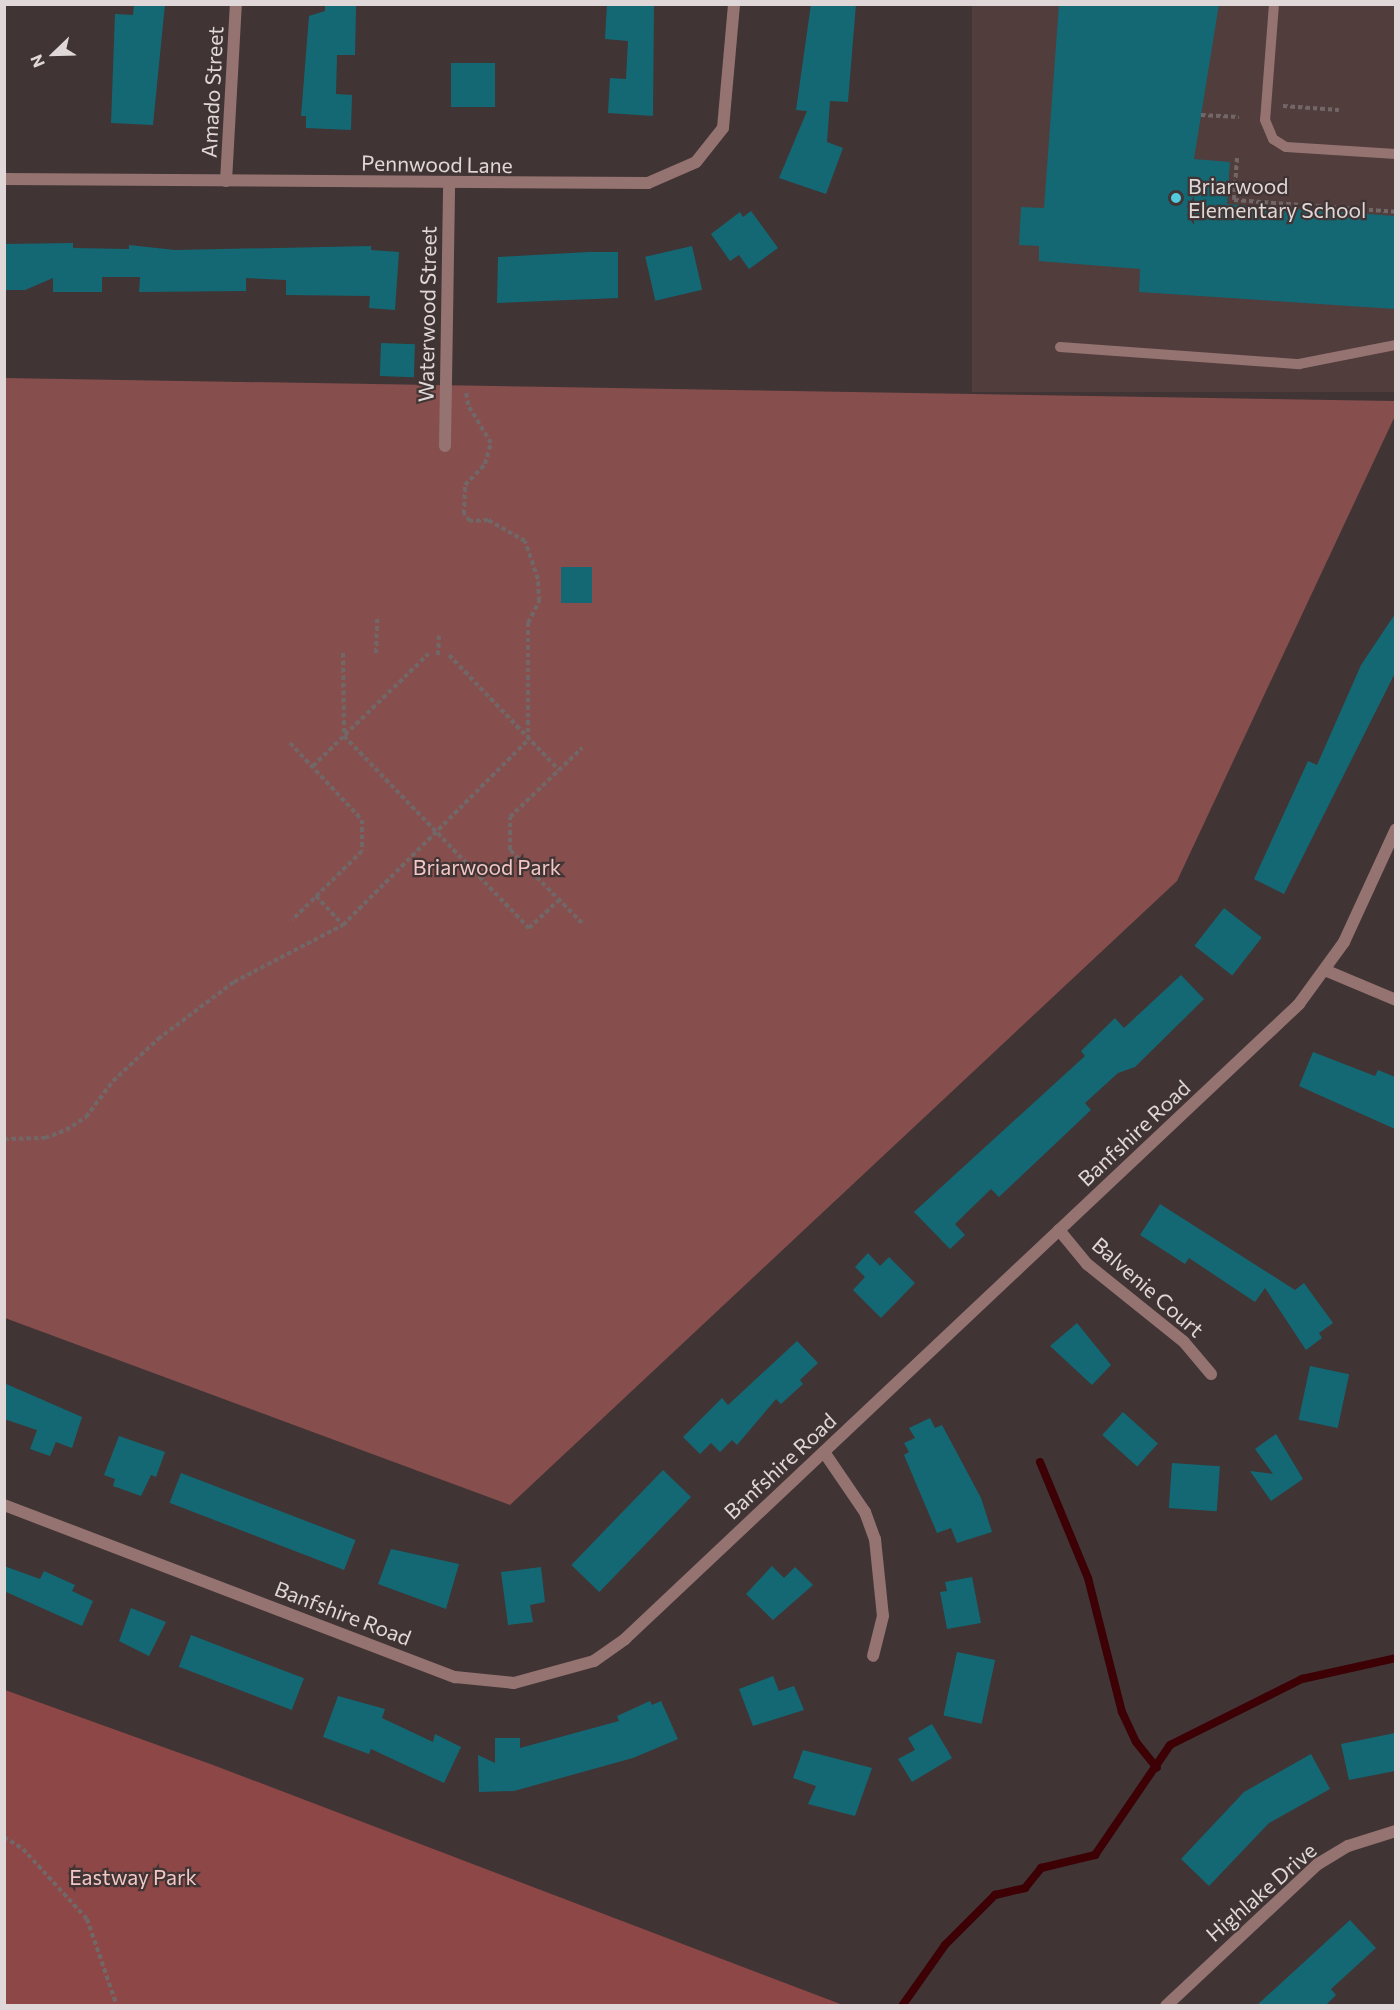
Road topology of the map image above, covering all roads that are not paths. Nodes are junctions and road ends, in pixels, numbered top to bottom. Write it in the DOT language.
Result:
graph roads {
  1 [pos="236,4"];
  2 [pos="734,4"];
  3 [pos="1274,4"];
  4 [pos="1395,154"];
  5 [pos="4,179"];
  6 [pos="226,182"];
  7 [pos="449,183"];
  8 [pos="1395,345"];
  9 [pos="1060,347"];
  10 [pos="445,446"];
  11 [pos="1395,829"];
  12 [pos="1327,970"];
  13 [pos="1395,1000"];
  14 [pos="1059,1230"];
  15 [pos="1211,1374"];
  16 [pos="824,1452"];
  17 [pos="4,1504"];
  18 [pos="873,1656"];
  19 [pos="1395,1832"];
  20 [pos="1166,2006"];
  1 -- 6 [label="street, Amado Street"];
  2 -- 7 [label="street, Pennwood Lane"];
  3 -- 4 [label="lane"];
  5 -- 6 [label="street, Pennwood Lane"];
  6 -- 7 [label="street, Pennwood Lane"];
  7 -- 10 [label="street, Waterwood Street"];
  8 -- 9 [label="lane"];
  11 -- 12 [label="street, Banfshire Road"];
  12 -- 13 [label="street"];
  12 -- 14 [label="street, Banfshire Road"];
  14 -- 15 [label="street, Balvenie Court"];
  14 -- 16 [label="street, Banfshire Road"];
  16 -- 17 [label="street, Banfshire Road"];
  16 -- 18 [label="street"];
  19 -- 20 [label="street, Highlake Drive"];
}
